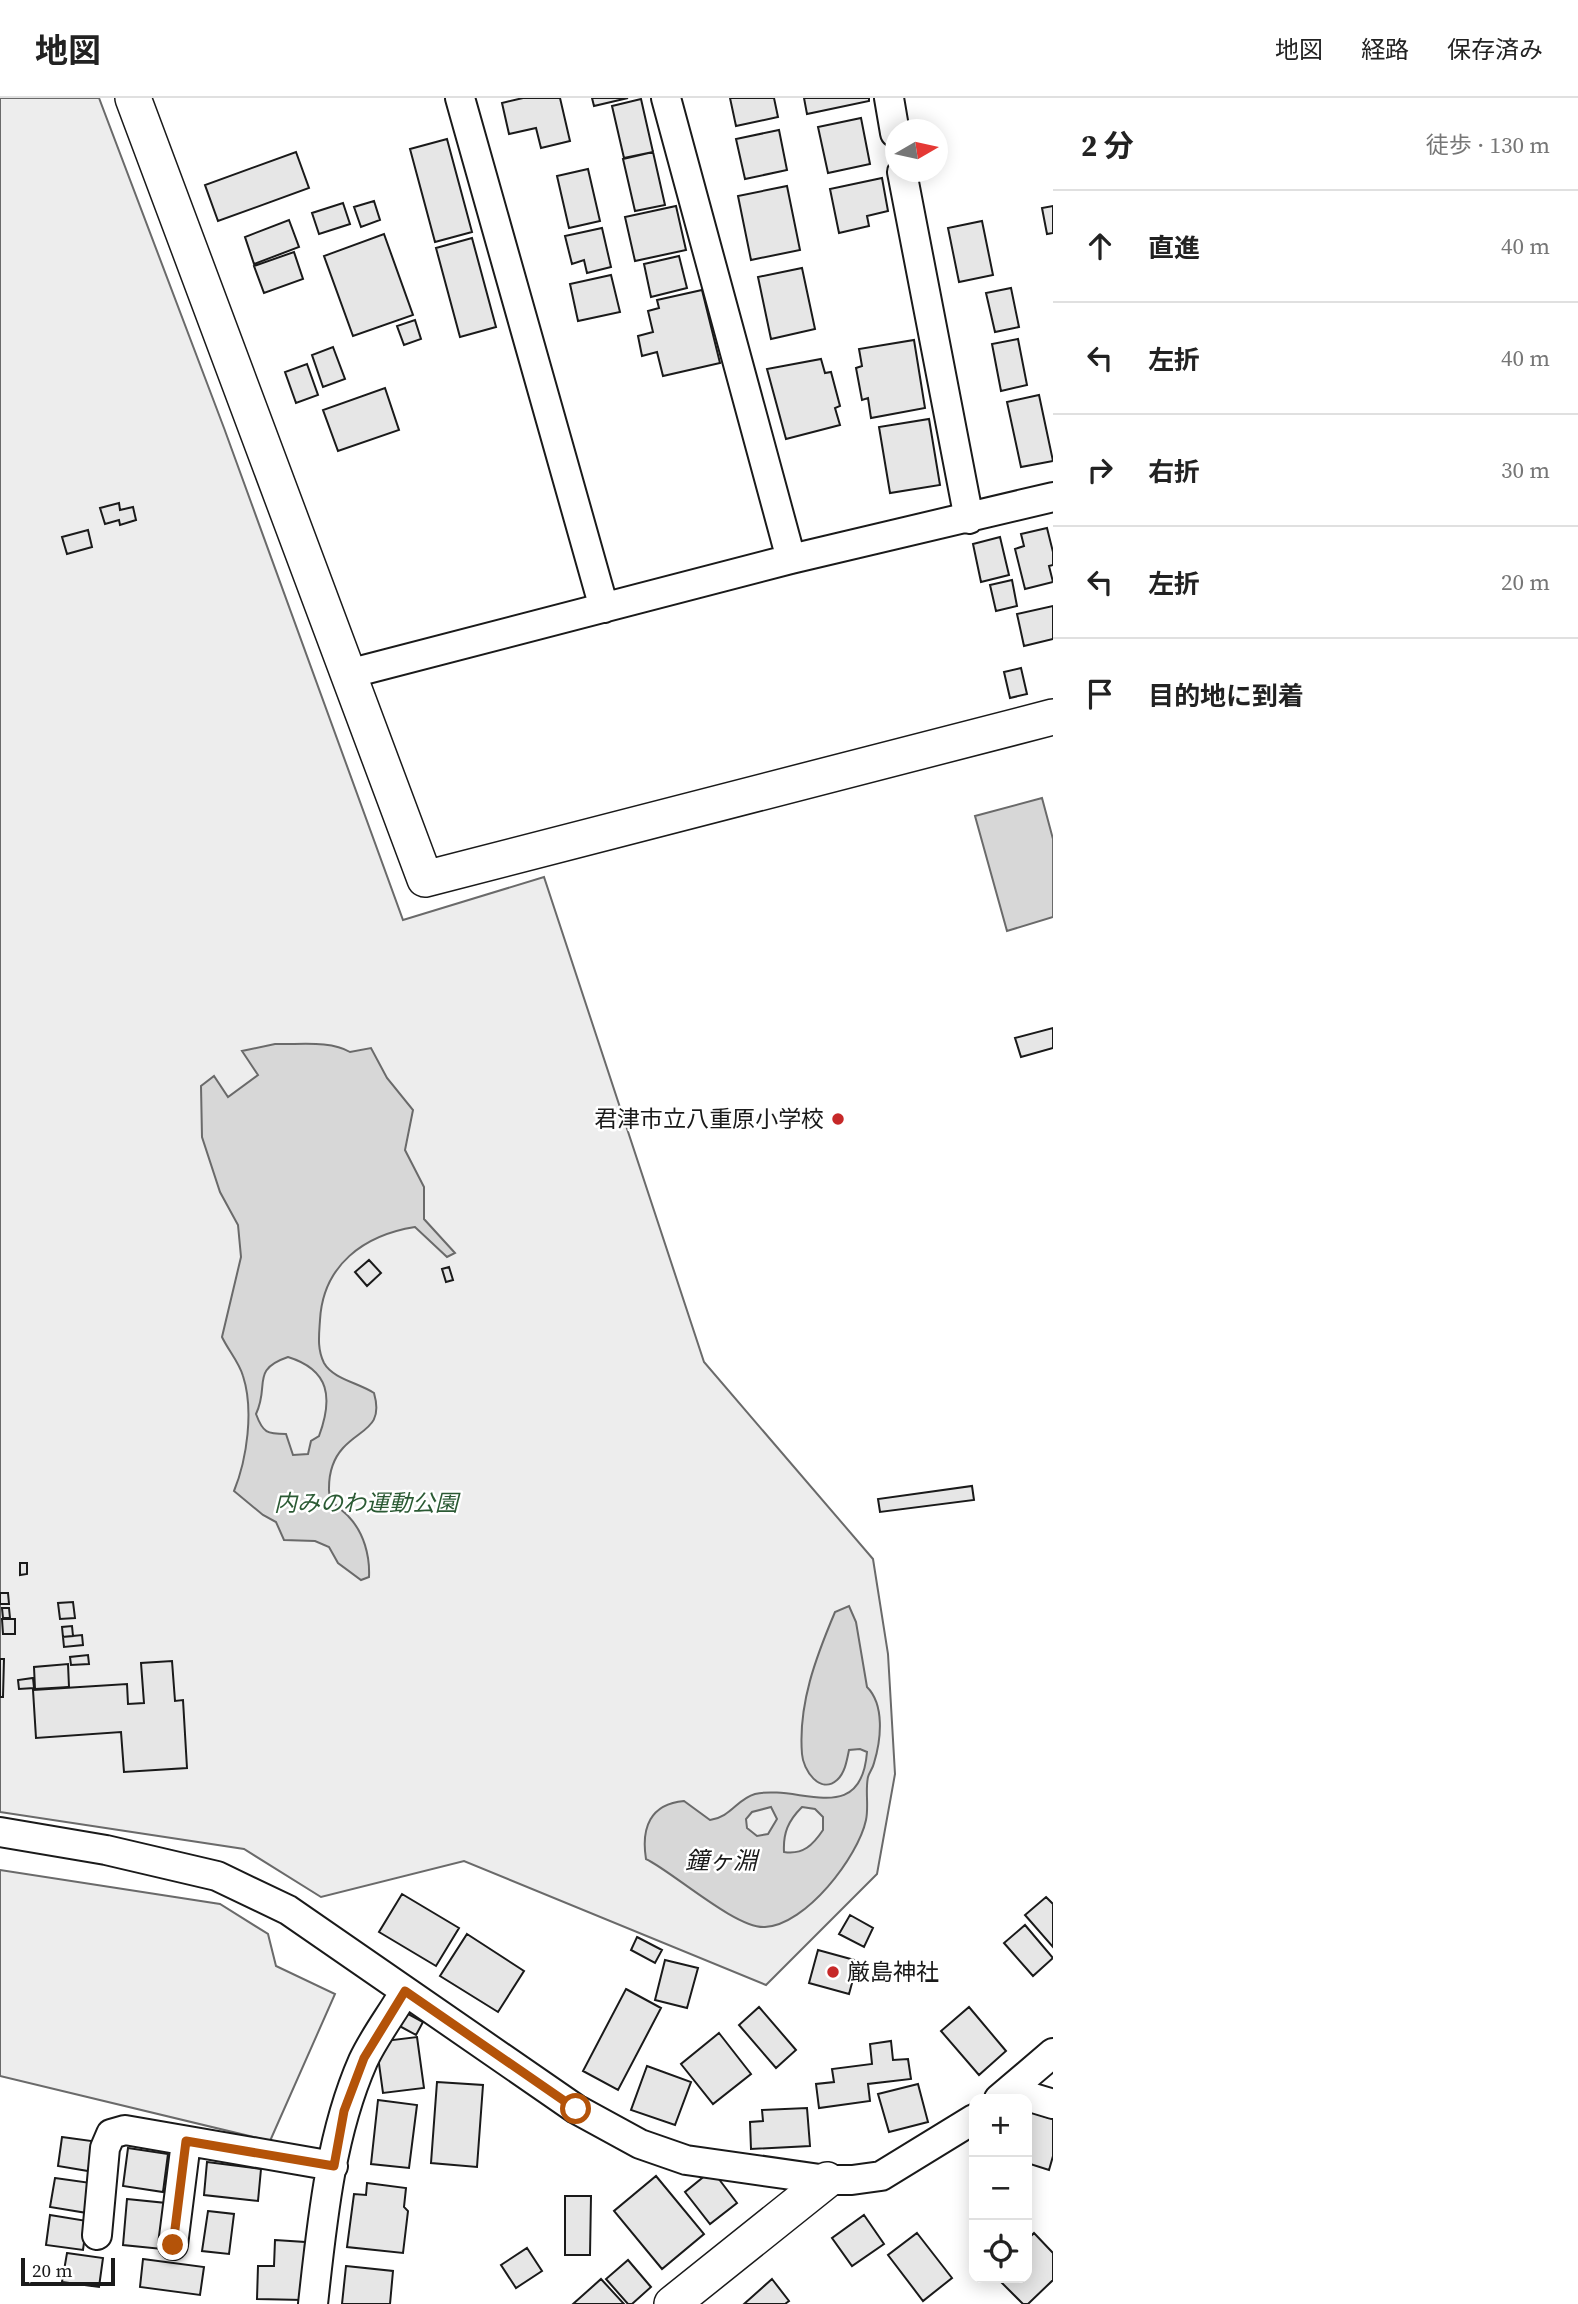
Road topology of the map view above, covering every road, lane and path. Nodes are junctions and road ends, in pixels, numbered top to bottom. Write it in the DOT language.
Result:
graph roads {
  1 [pos="133,98"];
  2 [pos="460,98"];
  3 [pos="666,98"];
  4 [pos="889,98"];
  5 [pos="893,119"];
  6 [pos="904,182"];
  7 [pos="1053,497"];
  8 [pos="969,519"];
  9 [pos="791,559"];
  10 [pos="604,608"];
  11 [pos="348,674"];
  12 [pos="1053,717"];
  13 [pos="0,1832"];
  14 [pos="405,1991"];
  15 [pos="1053,2053"];
  16 [pos="1005,2094"];
  17 [pos="1032,2100"];
  18 [pos="1053,2104"];
  19 [pos="969,2122"];
  20 [pos="186,2141"];
  21 [pos="334,2166"];
  22 [pos="827,2180"];
  23 [pos="97,2235"];
  24 [pos="173,2245"];
  25 [pos="313,2304"];
  26 [pos="672,2304"];
  1 -- 11 [label="street"];
  2 -- 10 [label="street"];
  3 -- 9 [label="street"];
  4 -- 5 [label="street"];
  6 -- 8 [label="street"];
  7 -- 8 [label="street"];
  8 -- 9 [label="street"];
  9 -- 10 [label="street"];
  10 -- 11 [label="street"];
  11 -- 12 [label="street"];
  13 -- 14 [label="street"];
  14 -- 21 [label="street"];
  14 -- 22 [label="street"];
  15 -- 16 [label="street"];
  17 -- 18 [label="street"];
  19 -- 22 [label="street"];
  20 -- 21 [label="street"];
  20 -- 23 [label="street"];
  20 -- 24 [label="street"];
  21 -- 25 [label="street"];
  22 -- 26 [label="street"];
}
